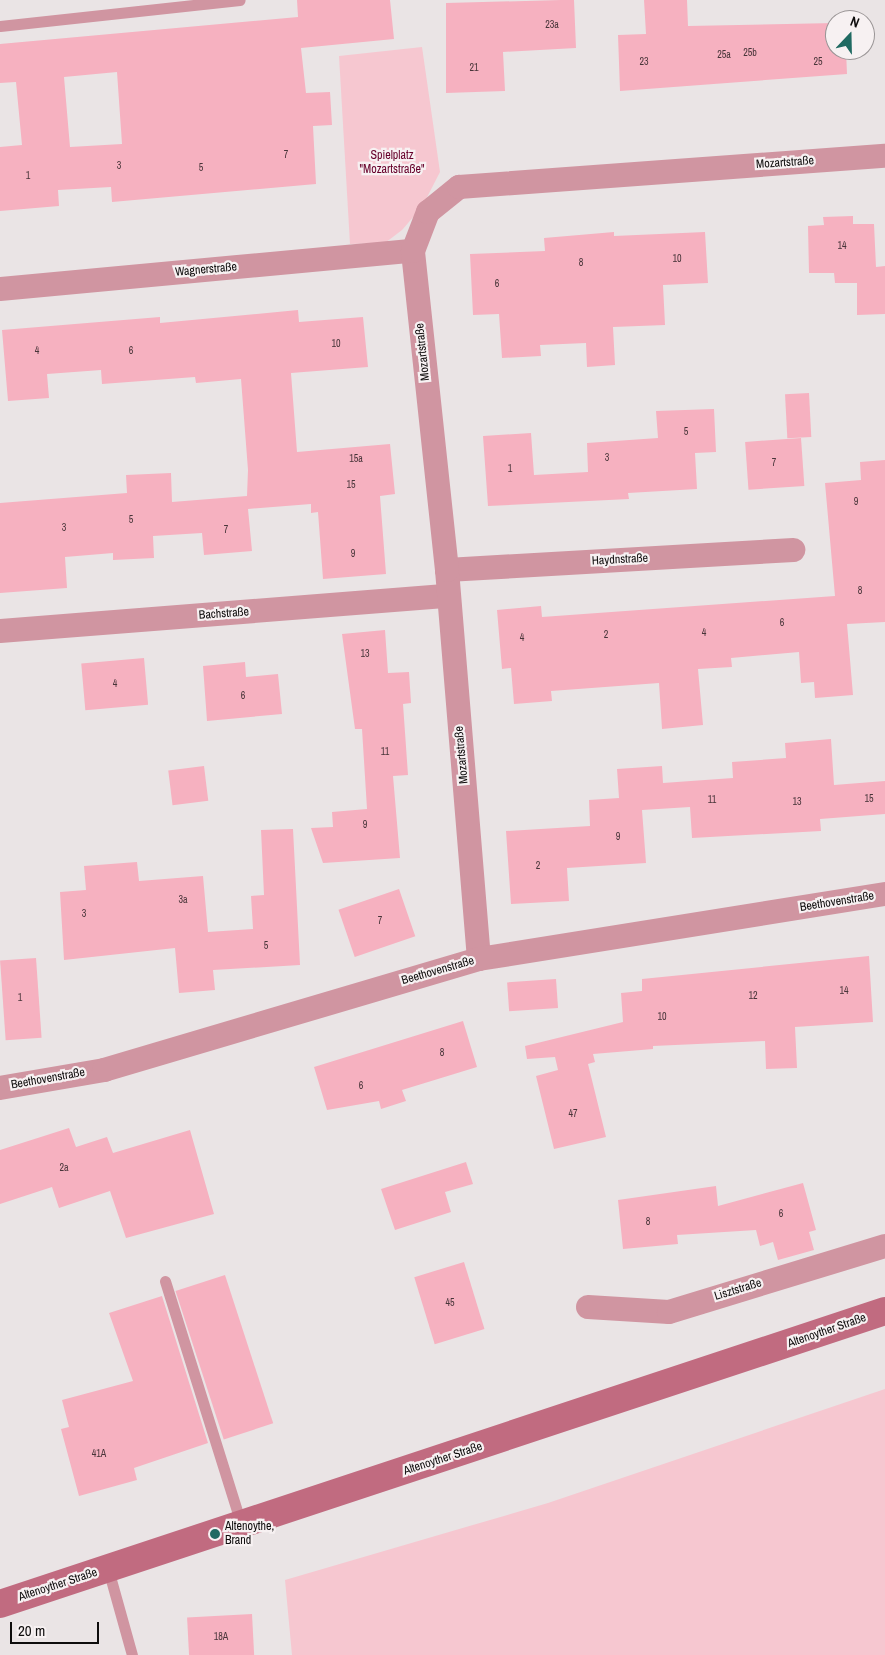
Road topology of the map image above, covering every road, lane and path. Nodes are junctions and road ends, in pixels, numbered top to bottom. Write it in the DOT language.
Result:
graph roads {
  1 [pos="240,0"];
  2 [pos="0,26"];
  3 [pos="885,156"];
  4 [pos="412,251"];
  5 [pos="0,289"];
  6 [pos="793,550"];
  7 [pos="446,570"];
  8 [pos="448,596"];
  9 [pos="0,631"];
  10 [pos="885,894"];
  11 [pos="479,959"];
  12 [pos="0,1088"];
  13 [pos="885,1246"];
  14 [pos="164,1280"];
  15 [pos="588,1307"];
  16 [pos="885,1311"];
  17 [pos="241,1526"];
  18 [pos="108,1569"];
  19 [pos="0,1604"];
  20 [pos="132,1655"];
  1 -- 2 [label="lane"];
  3 -- 4 [label="street, Mozartstraße"];
  4 -- 5 [label="street, Wagnerstraße"];
  4 -- 7 [label="street, Mozartstraße"];
  6 -- 7 [label="street, Haydnstraße"];
  7 -- 8 [label="street, Mozartstraße"];
  8 -- 9 [label="street, Bachstraße"];
  8 -- 11 [label="street, Mozartstraße"];
  10 -- 11 [label="street, Beethovenstraße"];
  11 -- 12 [label="street, Beethovenstraße"];
  13 -- 15 [label="street, Lisztstraße"];
  14 -- 17 [label="lane"];
  16 -- 17 [label="main road, Altenoyther Straße"];
  17 -- 18 [label="main road, Altenoyther Straße"];
  18 -- 19 [label="main road, Altenoyther Straße"];
  18 -- 20 [label="lane"];
}
